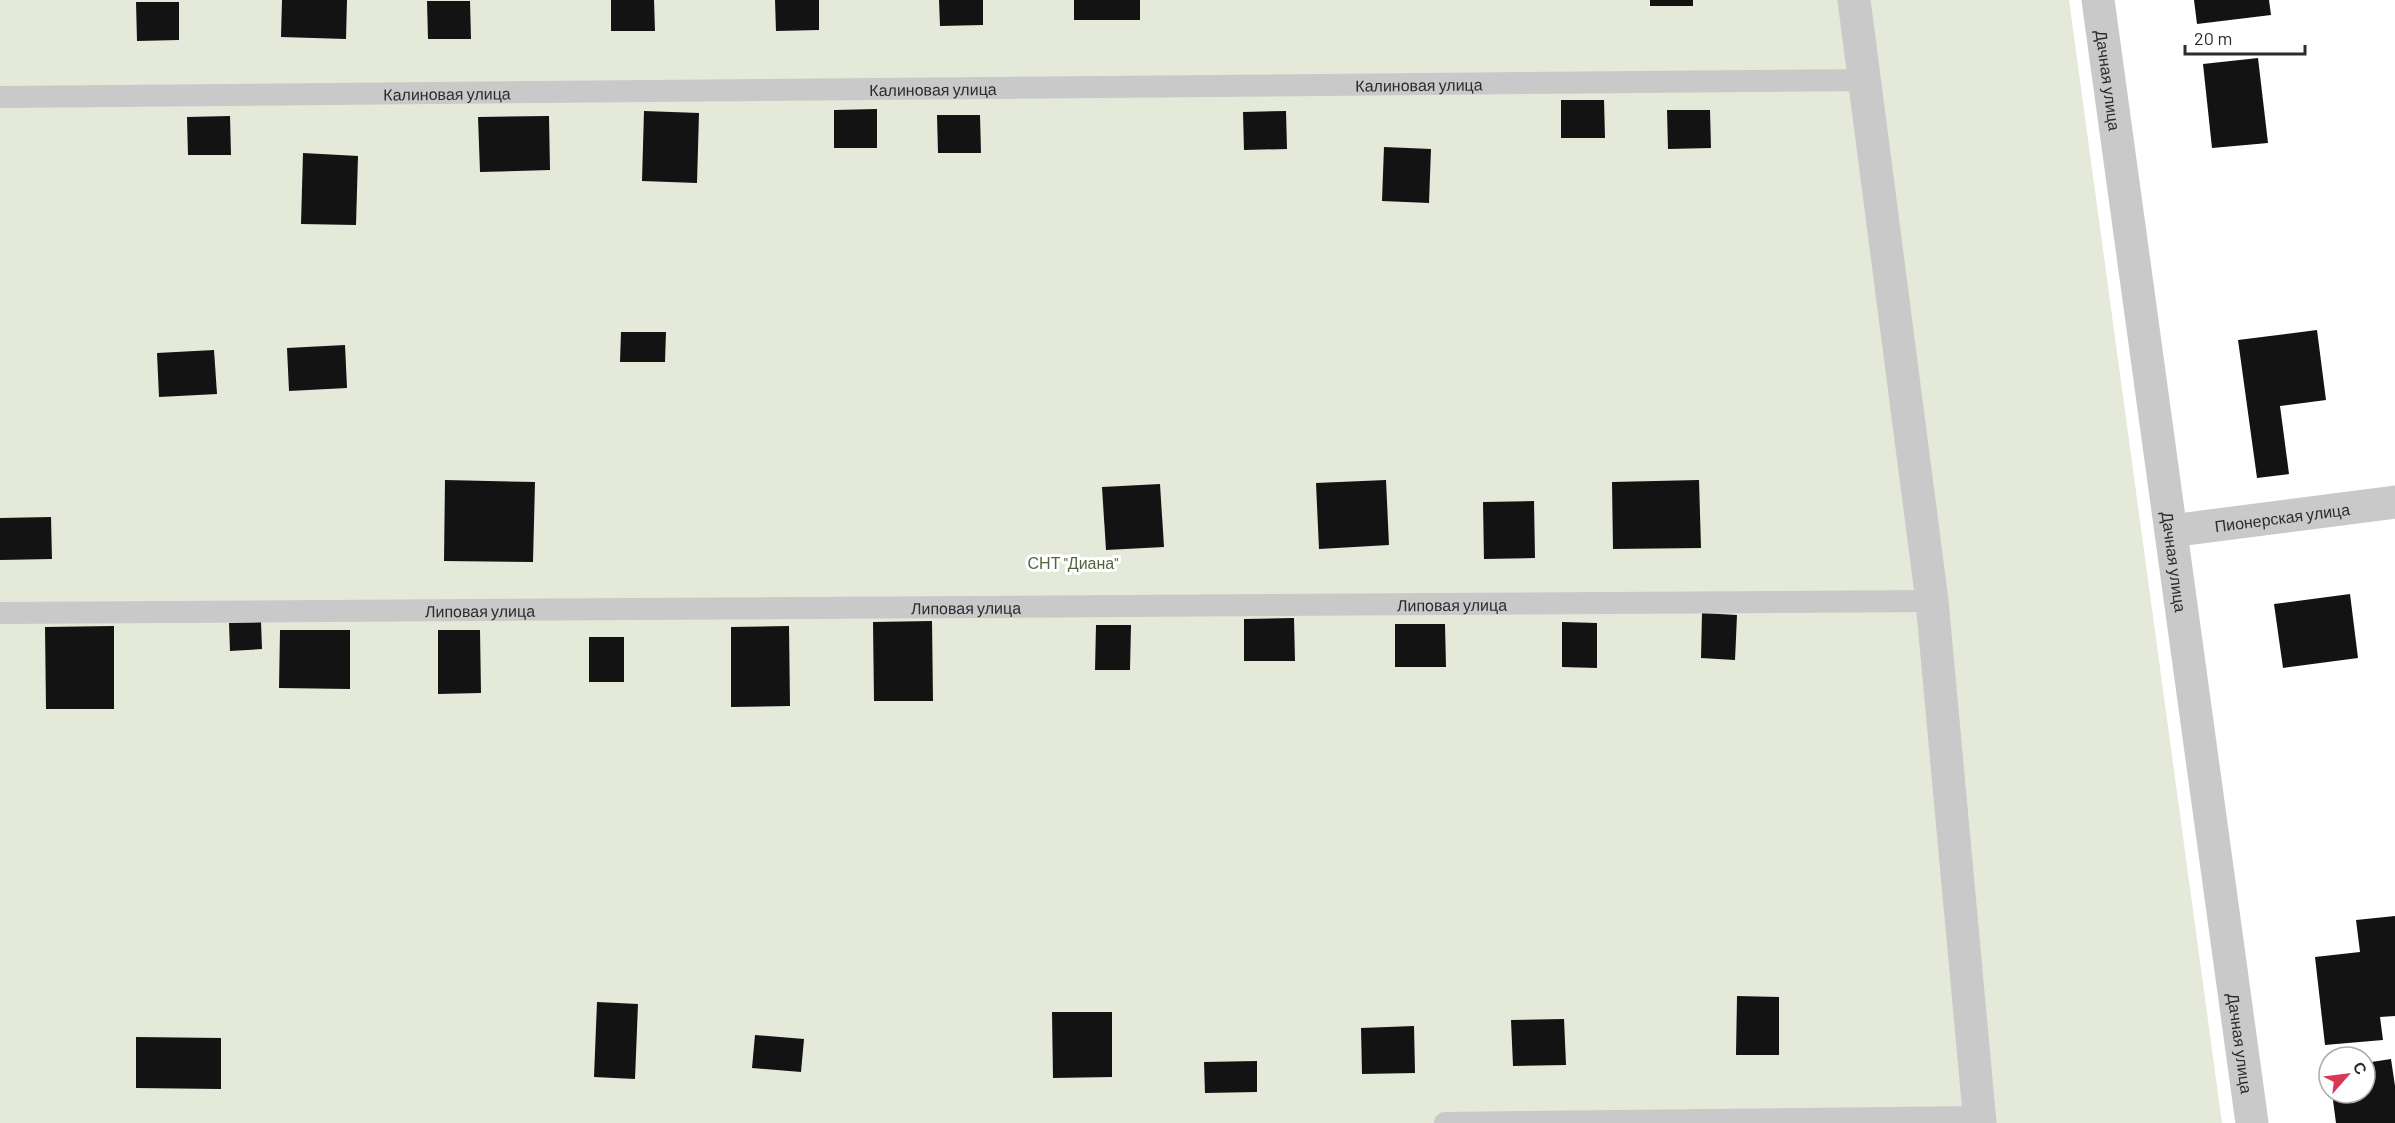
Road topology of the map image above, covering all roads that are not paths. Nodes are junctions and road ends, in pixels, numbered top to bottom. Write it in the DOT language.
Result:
graph roads {
  1 [pos="1854,0"];
  2 [pos="2098,0"];
  3 [pos="1865,80"];
  4 [pos="0,97"];
  5 [pos="2395,502"];
  6 [pos="2171,531"];
  7 [pos="1932,602"];
  8 [pos="0,613"];
  9 [pos="1980,1120"];
  10 [pos="1445,1123"];
  11 [pos="2252,1123"];
  1 -- 3 [label="street"];
  2 -- 6 [label="street, Дачная улица"];
  3 -- 4 [label="lane, Калиновая улица"];
  3 -- 7 [label="street"];
  5 -- 6 [label="street, Пионерская улица"];
  6 -- 11 [label="street, Дачная улица"];
  7 -- 8 [label="lane, Липовая улица"];
  7 -- 9 [label="street"];
  9 -- 10 [label="lane"];
}
